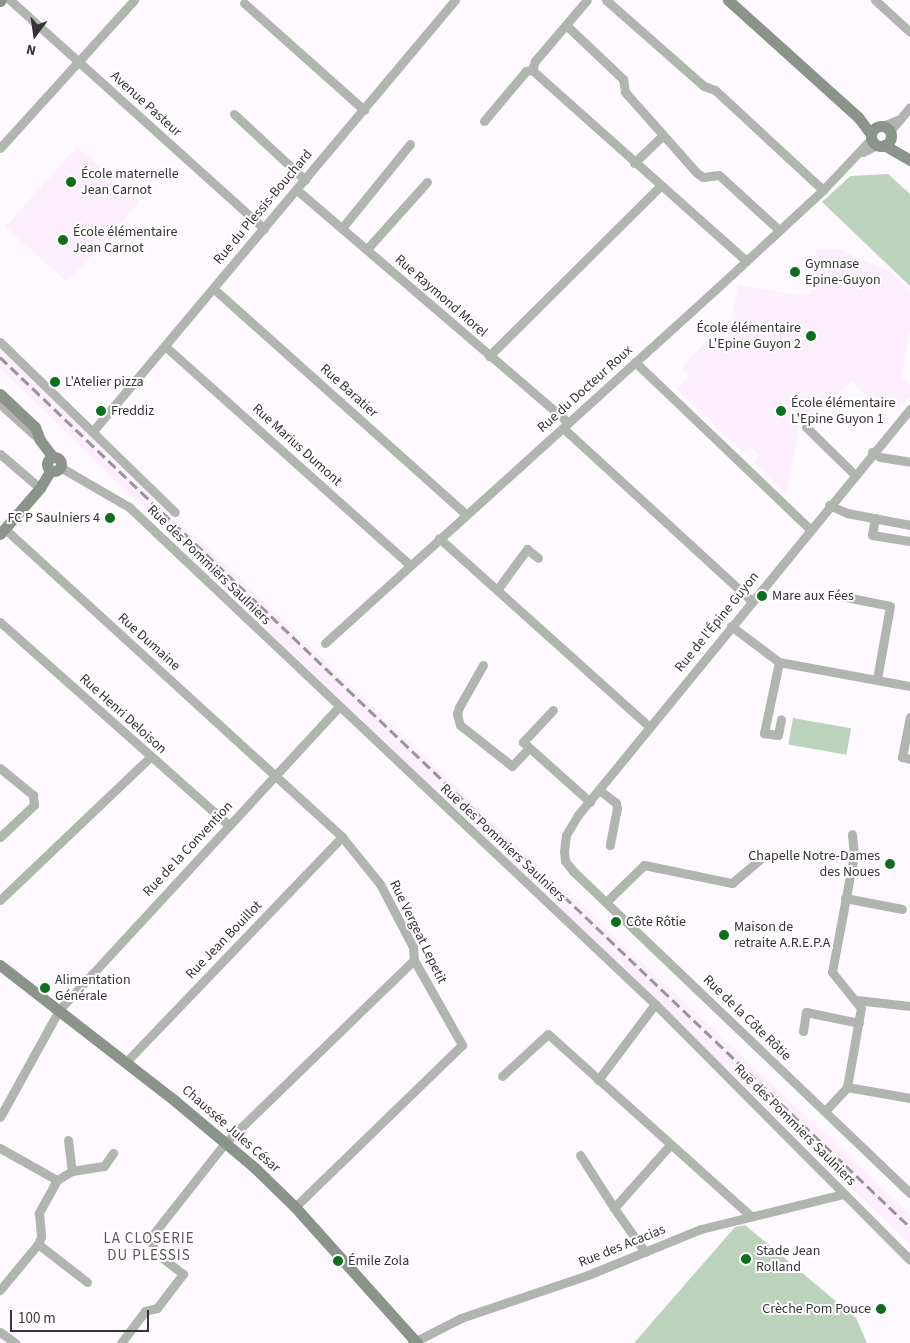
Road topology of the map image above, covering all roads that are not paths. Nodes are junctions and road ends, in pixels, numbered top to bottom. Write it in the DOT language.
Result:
graph roads {
  1 [pos="10,0"];
  2 [pos="134,0"];
  3 [pos="587,0"];
  4 [pos="606,0"];
  5 [pos="728,0"];
  6 [pos="875,0"];
  7 [pos="451,1"];
  8 [pos="244,3"];
  9 [pos="566,25"];
  10 [pos="910,32"];
  11 [pos="78,61"];
  12 [pos="532,70"];
  13 [pos="910,107"];
  14 [pos="364,110"];
  15 [pos="234,114"];
  16 [pos="484,121"];
  17 [pos="663,136"];
  18 [pos="880,136"];
  19 [pos="410,144"];
  20 [pos="0,148"];
  21 [pos="907,158"];
  22 [pos="634,163"];
  23 [pos="305,180"];
  24 [pos="427,182"];
  25 [pos="660,186"];
  26 [pos="297,190"];
  27 [pos="823,190"];
  28 [pos="342,228"];
  29 [pos="264,229"];
  30 [pos="779,230"];
  31 [pos="367,249"];
  32 [pos="746,261"];
  33 [pos="214,289"];
  34 [pos="0,342"];
  35 [pos="166,347"];
  36 [pos="489,356"];
  37 [pos="635,362"];
  38 [pos="0,394"];
  39 [pos="0,404"];
  40 [pos="910,409"];
  41 [pos="565,425"];
  42 [pos="806,427"];
  43 [pos="92,431"];
  44 [pos="40,440"];
  45 [pos="872,452"];
  46 [pos="0,454"];
  47 [pos="910,462"];
  48 [pos="56,469"];
  49 [pos="854,474"];
  50 [pos="40,488"];
  51 [pos="829,506"];
  52 [pos="175,512"];
  53 [pos="466,514"];
  54 [pos="875,518"];
  55 [pos="910,525"];
  56 [pos="810,529"];
  57 [pos="2,531"];
  58 [pos="439,538"];
  59 [pos="910,541"];
  60 [pos="538,558"];
  61 [pos="410,565"];
  62 [pos="497,590"];
  63 [pos="831,594"];
  64 [pos="752,601"];
  65 [pos="0,622"];
  66 [pos="731,626"];
  67 [pos="325,643"];
  68 [pos="779,662"];
  69 [pos="483,664"];
  70 [pos="877,679"];
  71 [pos="910,686"];
  72 [pos="338,708"];
  73 [pos="553,710"];
  74 [pos="910,717"];
  75 [pos="781,719"];
  76 [pos="650,727"];
  77 [pos="529,748"];
  78 [pos="150,756"];
  79 [pos="910,760"];
  80 [pos="0,768"];
  81 [pos="276,775"];
  82 [pos="599,790"];
  83 [pos="590,802"];
  84 [pos="229,825"];
  85 [pos="852,834"];
  86 [pos="0,837"];
  87 [pos="342,837"];
  88 [pos="610,845"];
  89 [pos="764,856"];
  90 [pos="565,861"];
  91 [pos="845,898"];
  92 [pos="0,900"];
  93 [pos="606,902"];
  94 [pos="902,908"];
  95 [pos="414,960"];
  96 [pos="0,965"];
  97 [pos="857,1000"];
  98 [pos="655,1004"];
  99 [pos="910,1006"];
  100 [pos="59,1010"];
  101 [pos="858,1023"];
  102 [pos="803,1031"];
  103 [pos="126,1062"];
  104 [pos="502,1076"];
  105 [pos="598,1080"];
  106 [pos="847,1087"];
  107 [pos="910,1098"];
  108 [pos="825,1112"];
  109 [pos="0,1117"];
  110 [pos="68,1140"];
  111 [pos="225,1143"];
  112 [pos="670,1145"];
  113 [pos="0,1148"];
  114 [pos="113,1153"];
  115 [pos="580,1155"];
  116 [pos="72,1170"];
  117 [pos="57,1180"];
  118 [pos="910,1193"];
  119 [pos="844,1194"];
  120 [pos="294,1207"];
  121 [pos="614,1208"];
  122 [pos="750,1216"];
  123 [pos="38,1244"];
  124 [pos="645,1252"];
  125 [pos="910,1260"];
  126 [pos="87,1282"];
  127 [pos="0,1290"];
  128 [pos="0,1332"];
  129 [pos="415,1342"];
  130 [pos="15,1343"];
  131 [pos="121,1343"];
  1 -- 11 [label="street, Avenue Pasteur"];
  2 -- 11 [label="street"];
  3 -- 9 [label="street"];
  4 -- 27 [label="street"];
  5 -- 18 [label="street"];
  6 -- 10 [label="street"];
  7 -- 14 [label="street, Rue du Plessis-Bouchard"];
  8 -- 14 [label="street"];
  9 -- 12 [label="street"];
  9 -- 17 [label="street"];
  11 -- 20 [label="street"];
  11 -- 29 [label="street, Avenue Pasteur"];
  12 -- 16 [label="street"];
  12 -- 22 [label="street"];
  13 -- 18 [label="street"];
  14 -- 23 [label="street, Rue du Plessis-Bouchard"];
  15 -- 23 [label="street"];
  17 -- 22 [label="street"];
  17 -- 30 [label="street"];
  18 -- 21 [label="street"];
  18 -- 27 [label="street, Rue du Docteur Roux"];
  19 -- 28 [label="street"];
  22 -- 25 [label="street"];
  23 -- 26 [label="street, Rue du Plessis-Bouchard"];
  24 -- 31 [label="street"];
  25 -- 32 [label="street"];
  25 -- 36 [label="street"];
  26 -- 28 [label="street, Rue Raymond Morel"];
  26 -- 29 [label="street, Rue du Plessis-Bouchard"];
  27 -- 30 [label="street, Rue du Docteur Roux"];
  28 -- 31 [label="street, Rue Raymond Morel"];
  29 -- 33 [label="street, Rue du Plessis-Bouchard"];
  30 -- 32 [label="street, Rue du Docteur Roux"];
  31 -- 36 [label="street, Rue Raymond Morel"];
  32 -- 37 [label="street, Rue du Docteur Roux"];
  33 -- 35 [label="street, Rue du Plessis-Bouchard"];
  33 -- 53 [label="street, Rue Baratier"];
  34 -- 43 [label="street"];
  35 -- 43 [label="street, Rue du Plessis-Bouchard"];
  35 -- 61 [label="street, Rue Marius Dumont"];
  36 -- 41 [label="street, Rue Raymond Morel"];
  37 -- 41 [label="street, Rue du Docteur Roux"];
  37 -- 56 [label="street"];
  38 -- 44 [label="street"];
  39 -- 44 [label="street"];
  40 -- 45 [label="street, Rue de l'Épine Guyon"];
  41 -- 53 [label="street, Rue du Docteur Roux"];
  41 -- 64 [label="street, Rue Raymond Morel"];
  42 -- 49 [label="street"];
  43 -- 52 [label="street"];
  44 -- 48 [label="street"];
  45 -- 47 [label="street"];
  45 -- 49 [label="street, Rue de l'Épine Guyon"];
  46 -- 50 [label="street"];
  48 -- 50 [label="street"];
  48 -- 72 [label="street, Rue des Pommiers Saulniers"];
  49 -- 51 [label="street, Rue de l'Épine Guyon"];
  50 -- 57 [label="street"];
  51 -- 54 [label="street"];
  51 -- 56 [label="street, Rue de l'Épine Guyon"];
  53 -- 58 [label="street, Rue du Docteur Roux"];
  54 -- 55 [label="street"];
  54 -- 59 [label="street"];
  56 -- 64 [label="street, Rue de l'Épine Guyon"];
  57 -- 81 [label="street, Rue Dumaine"];
  58 -- 61 [label="street, Rue du Docteur Roux"];
  58 -- 62 [label="street"];
  60 -- 62 [label="street"];
  61 -- 67 [label="street, Rue du Docteur Roux"];
  62 -- 76 [label="street"];
  63 -- 70 [label="street"];
  64 -- 66 [label="street, Rue de l'Épine Guyon"];
  65 -- 78 [label="street, Rue Henri Deloison"];
  66 -- 68 [label="street"];
  66 -- 76 [label="street, Rue de l'Épine Guyon"];
  68 -- 70 [label="street"];
  68 -- 75 [label="street"];
  69 -- 77 [label="street"];
  70 -- 71 [label="street"];
  72 -- 81 [label="street, Rue de la Convention"];
  72 -- 98 [label="street, Rue des Pommiers Saulniers"];
  73 -- 77 [label="street"];
  74 -- 79 [label="street"];
  76 -- 82 [label="street, Rue de l'Épine Guyon"];
  77 -- 83 [label="street"];
  78 -- 84 [label="street, Rue Henri Deloison"];
  78 -- 92 [label="street"];
  80 -- 86 [label="street"];
  81 -- 84 [label="street, Rue de la Convention"];
  81 -- 87 [label="street, Rue Vergeat Lepetit"];
  82 -- 83 [label="street, Rue de l'Épine Guyon"];
  82 -- 88 [label="street"];
  83 -- 90 [label="street, Rue de l'Épine Guyon"];
  84 -- 100 [label="street, Rue de la Convention"];
  85 -- 91 [label="street"];
  87 -- 95 [label="street, Rue Vergeat Lepetit"];
  87 -- 103 [label="street, Rue Jean Bouillot"];
  89 -- 93 [label="street"];
  90 -- 93 [label="street, Rue de la Côte Rôtie"];
  91 -- 94 [label="street"];
  91 -- 97 [label="street"];
  93 -- 108 [label="street, Rue de la Côte Rôtie"];
  95 -- 111 [label="street"];
  95 -- 120 [label="street, Rue Vergeat Lepetit"];
  96 -- 100 [label="street, Chaussée Jules César"];
  97 -- 99 [label="street"];
  97 -- 101 [label="street"];
  98 -- 105 [label="street"];
  98 -- 119 [label="street, Rue des Pommiers Saulniers"];
  100 -- 103 [label="street, Chaussée Jules César"];
  100 -- 109 [label="street, Rue de la Convention"];
  101 -- 102 [label="street"];
  101 -- 106 [label="street"];
  103 -- 111 [label="street, Chaussée Jules César"];
  104 -- 105 [label="street"];
  105 -- 112 [label="street"];
  106 -- 107 [label="street"];
  106 -- 108 [label="street"];
  108 -- 118 [label="street, Rue de la Côte Rôtie"];
  110 -- 116 [label="street"];
  111 -- 120 [label="street, Chaussée Jules César"];
  111 -- 131 [label="street"];
  112 -- 121 [label="street"];
  112 -- 122 [label="street"];
  113 -- 117 [label="street"];
  114 -- 116 [label="street"];
  115 -- 121 [label="street"];
  116 -- 117 [label="street"];
  117 -- 123 [label="street"];
  119 -- 122 [label="street, Rue des Acacias"];
  119 -- 125 [label="street, Rue des Pommiers Saulniers"];
  120 -- 129 [label="street, Chaussée Jules César"];
  121 -- 124 [label="street"];
  122 -- 124 [label="street, Rue des Acacias"];
  123 -- 126 [label="street"];
  123 -- 127 [label="street"];
  124 -- 129 [label="street, Rue des Acacias"];
  128 -- 130 [label="street"];
}
